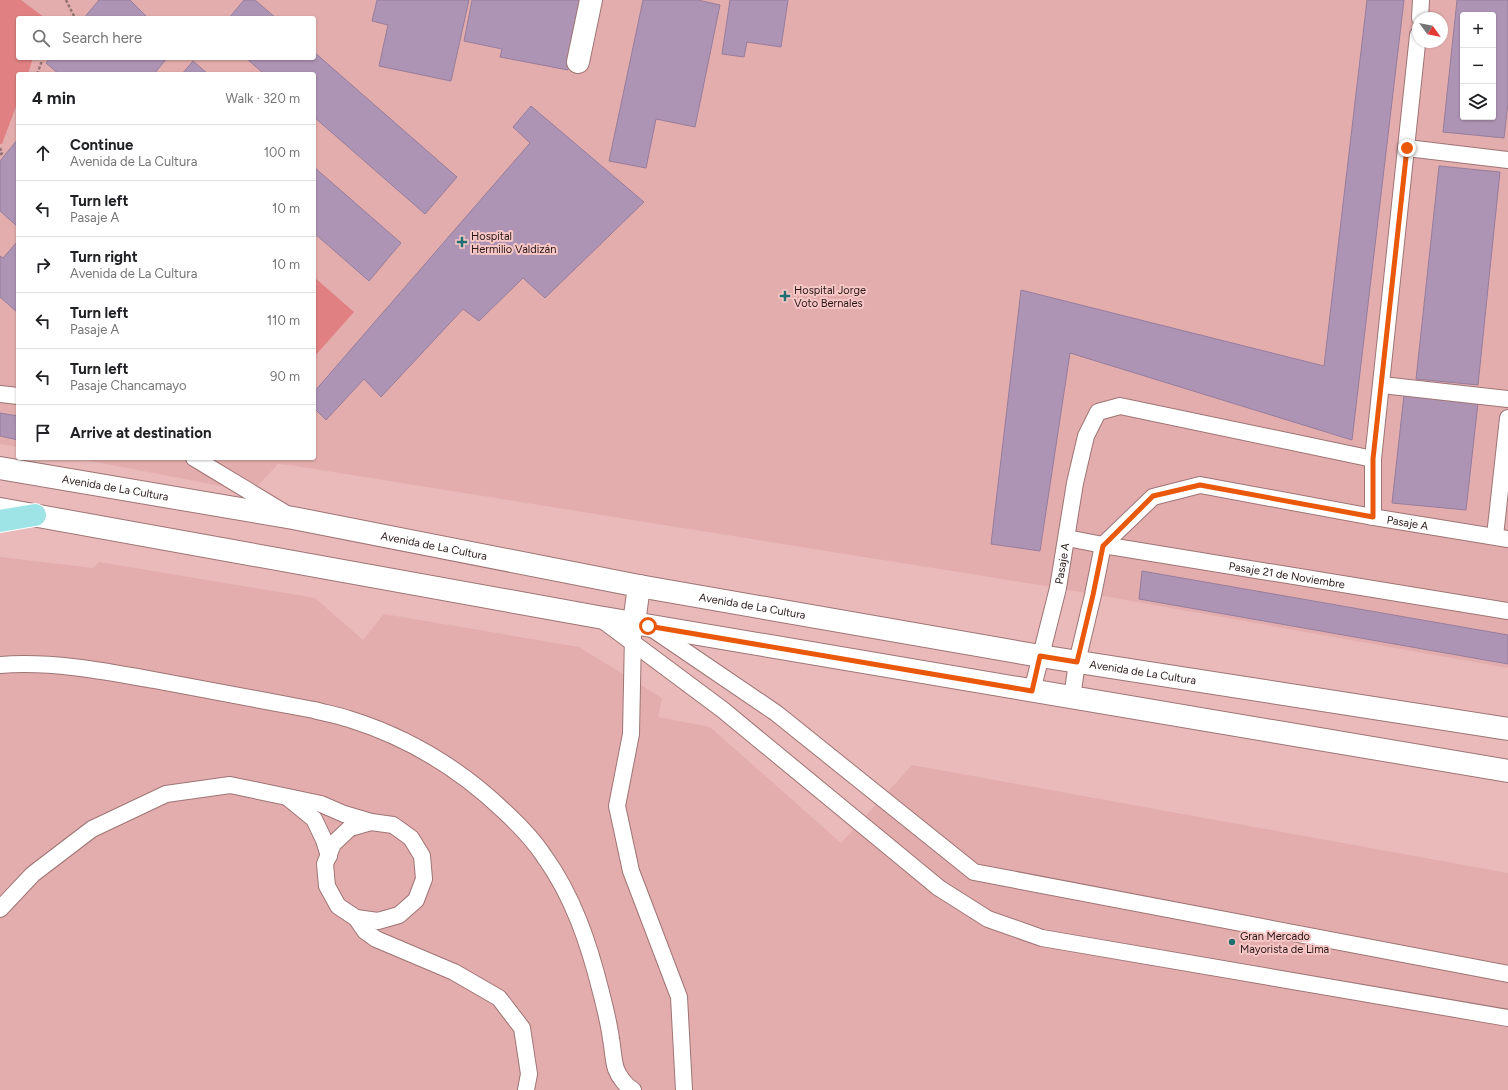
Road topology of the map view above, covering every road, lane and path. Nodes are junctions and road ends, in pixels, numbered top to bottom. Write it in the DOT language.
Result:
graph roads {
  1 [pos="66,0"];
  2 [pos="591,0"];
  3 [pos="1421,0"];
  4 [pos="1420,12"];
  5 [pos="74,16"];
  6 [pos="1417,48"];
  7 [pos="42,60"];
  8 [pos="578,62"];
  9 [pos="38,72"];
  10 [pos="0,148"];
  11 [pos="1407,148"];
  12 [pos="0,155"];
  13 [pos="1508,160"];
  14 [pos="1382,385"];
  15 [pos="0,394"];
  16 [pos="16,396"];
  17 [pos="1508,399"];
  18 [pos="1508,418"];
  19 [pos="1373,459"];
  20 [pos="197,460"];
  21 [pos="0,468"];
  22 [pos="0,509"];
  23 [pos="35,515"];
  24 [pos="1373,517"];
  25 [pos="293,518"];
  26 [pos="0,521"];
  27 [pos="1067,538"];
  28 [pos="1501,538"];
  29 [pos="1103,546"];
  30 [pos="639,586"];
  31 [pos="1508,611"];
  32 [pos="638,630"];
  33 [pos="1040,656"];
  34 [pos="1077,662"];
  35 [pos="0,665"];
  36 [pos="1032,691"];
  37 [pos="1072,698"];
  38 [pos="1508,729"];
  39 [pos="1508,771"];
  40 [pos="285,795"];
  41 [pos="371,822"];
  42 [pos="329,856"];
  43 [pos="0,909"];
  44 [pos="356,918"];
  45 [pos="1508,974"];
  46 [pos="1508,1018"];
  47 [pos="526,1090"];
  48 [pos="633,1090"];
  49 [pos="684,1090"];
  1 -- 5 [label="path"];
  2 -- 8 [label="main road"];
  3 -- 4 [label="lane"];
  6 -- 11 [label="lane"];
  7 -- 9 [label="path"];
  10 -- 12 [label="path"];
  11 -- 13 [label="lane"];
  11 -- 14 [label="lane"];
  14 -- 17 [label="lane"];
  14 -- 19 [label="lane"];
  15 -- 16 [label="lane"];
  18 -- 28 [label="lane"];
  19 -- 24 [label="lane"];
  19 -- 27 [label="lane, Pasaje A"];
  20 -- 25 [label="lane"];
  21 -- 25 [label="main road, Avenida de La Cultura"];
  22 -- 23 [label="main road"];
  23 -- 26 [label="main road"];
  23 -- 32 [label="main road"];
  24 -- 28 [label="lane, Pasaje A"];
  24 -- 29 [label="lane, Pasaje A"];
  25 -- 30 [label="main road, Avenida de La Cultura"];
  27 -- 29 [label="lane, Pasaje 21 de Noviembre"];
  27 -- 33 [label="lane, Pasaje A"];
  29 -- 31 [label="lane, Pasaje 21 de Noviembre"];
  29 -- 34 [label="lane"];
  30 -- 32 [label="main road"];
  30 -- 33 [label="main road, Avenida de La Cultura"];
  32 -- 36 [label="main road"];
  32 -- 45 [label="lane"];
  32 -- 46 [label="lane"];
  32 -- 49 [label="lane"];
  33 -- 34 [label="main road, Avenida de La Cultura"];
  33 -- 36 [label="lane, Pasaje A"];
  34 -- 37 [label="lane"];
  34 -- 38 [label="main road, Avenida de La Cultura"];
  35 -- 48 [label="lane"];
  36 -- 37 [label="main road"];
  37 -- 39 [label="main road"];
  40 -- 41 [label="lane"];
  40 -- 42 [label="lane"];
  40 -- 43 [label="lane"];
  41 -- 42 [label="lane"];
  41 -- 44 [label="lane"];
  42 -- 44 [label="lane"];
  44 -- 47 [label="lane"];
}
